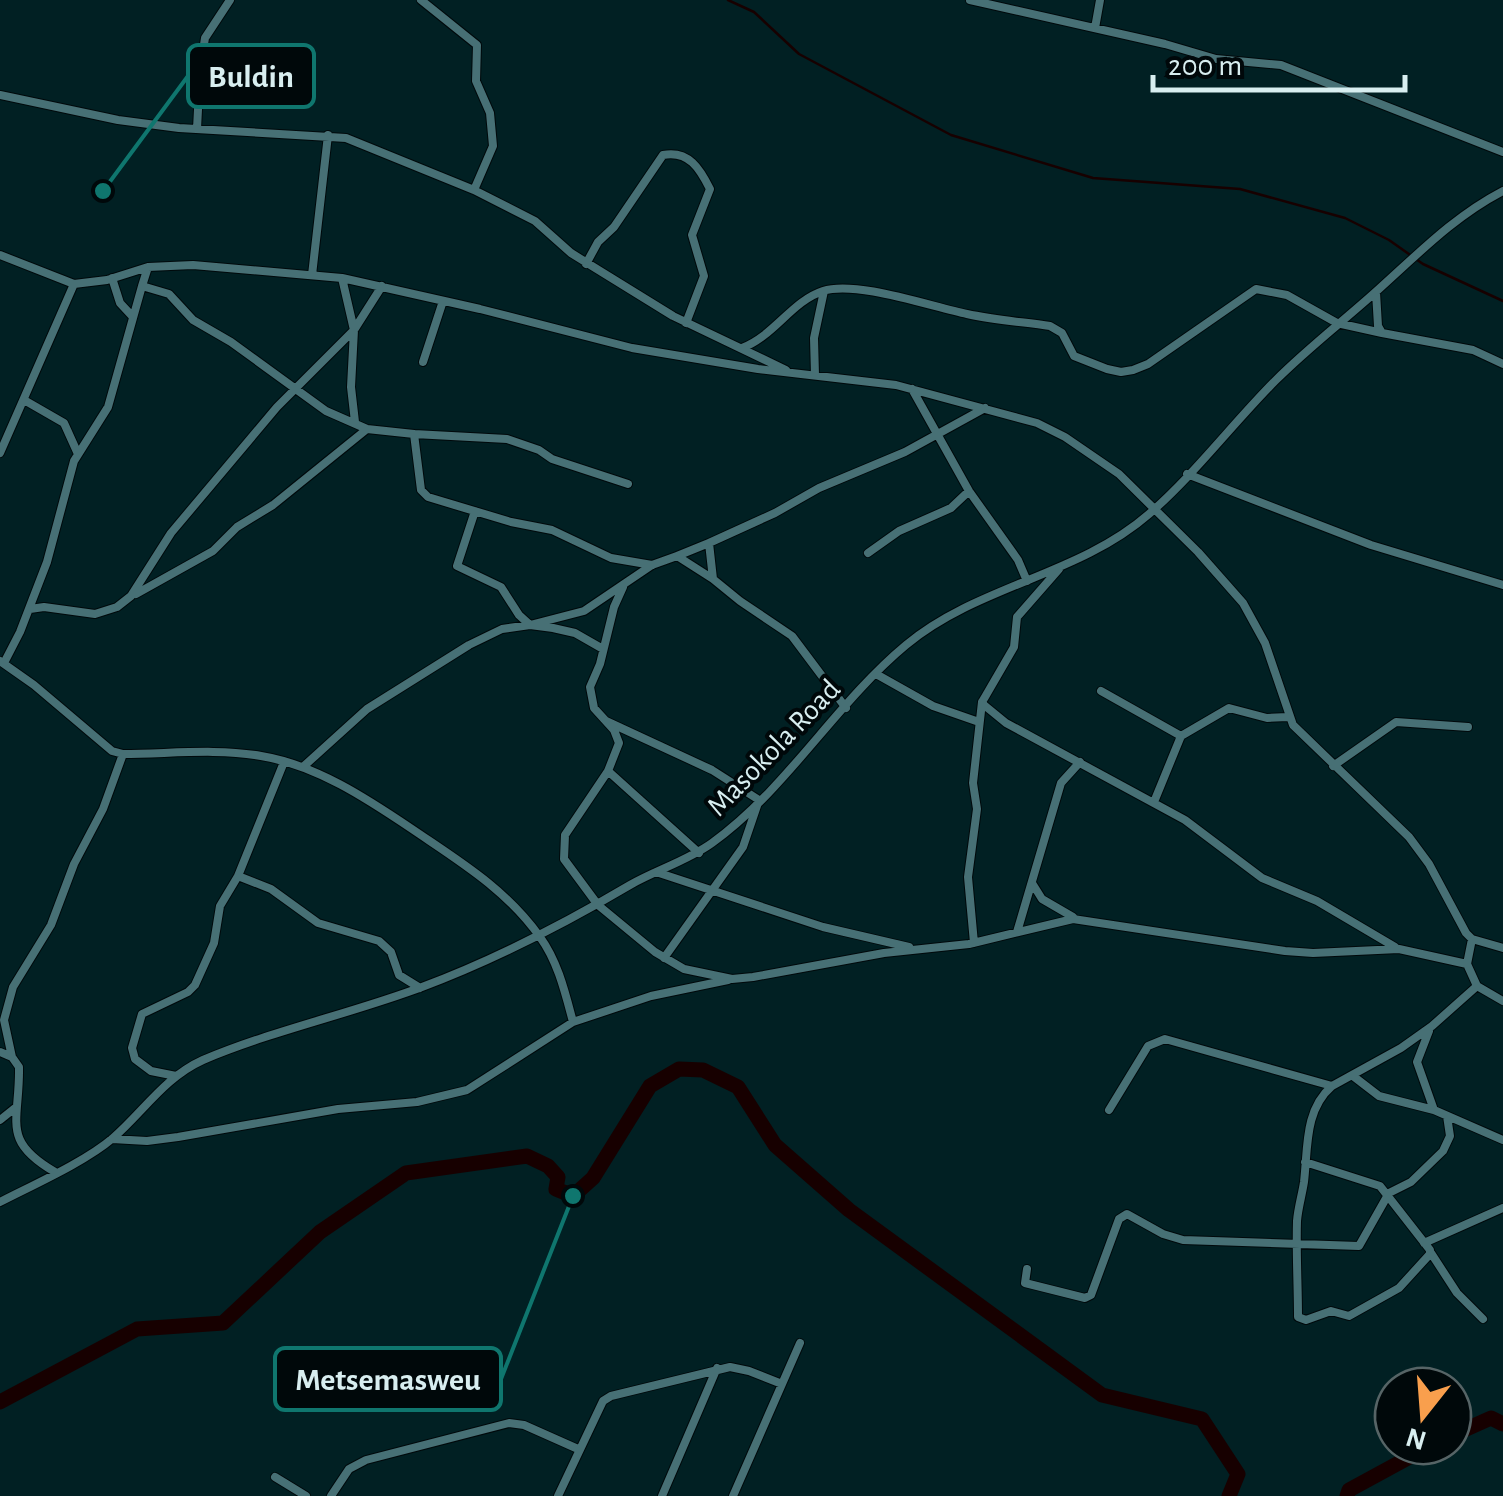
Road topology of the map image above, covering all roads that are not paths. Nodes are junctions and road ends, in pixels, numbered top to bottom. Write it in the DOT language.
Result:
graph roads {
  1 [pos="230,0"];
  2 [pos="421,0"];
  3 [pos="970,0"];
  4 [pos="1100,0"];
  5 [pos="1095,28"];
  6 [pos="0,95"];
  7 [pos="197,129"];
  8 [pos="328,135"];
  9 [pos="1503,152"];
  10 [pos="474,190"];
  11 [pos="1503,191"];
  12 [pos="0,254"];
  13 [pos="586,264"];
  14 [pos="148,267"];
  15 [pos="312,275"];
  16 [pos="112,278"];
  17 [pos="342,278"];
  18 [pos="74,284"];
  19 [pos="142,286"];
  20 [pos="382,286"];
  21 [pos="824,290"];
  22 [pos="1376,292"];
  23 [pos="443,301"];
  24 [pos="132,318"];
  25 [pos="1337,323"];
  26 [pos="686,324"];
  27 [pos="354,330"];
  28 [pos="1382,332"];
  29 [pos="742,348"];
  30 [pos="424,362"];
  31 [pos="1503,364"];
  32 [pos="790,373"];
  33 [pos="815,375"];
  34 [pos="294,388"];
  35 [pos="912,389"];
  36 [pos="24,400"];
  37 [pos="985,408"];
  38 [pos="355,422"];
  39 [pos="367,429"];
  40 [pos="414,434"];
  41 [pos="935,434"];
  42 [pos="0,453"];
  43 [pos="78,454"];
  44 [pos="1188,474"];
  45 [pos="628,484"];
  46 [pos="969,492"];
  47 [pos="1154,510"];
  48 [pos="475,511"];
  49 [pos="709,542"];
  50 [pos="868,553"];
  51 [pos="677,556"];
  52 [pos="652,565"];
  53 [pos="1060,567"];
  54 [pos="712,578"];
  55 [pos="1027,581"];
  56 [pos="623,586"];
  57 [pos="1503,586"];
  58 [pos="37,591"];
  59 [pos="132,596"];
  60 [pos="50,607"];
  61 [pos="30,608"];
  62 [pos="530,625"];
  63 [pos="603,650"];
  64 [pos="2,662"];
  65 [pos="876,674"];
  66 [pos="1100,691"];
  67 [pos="982,702"];
  68 [pos="846,708"];
  69 [pos="1288,717"];
  70 [pos="606,721"];
  71 [pos="979,722"];
  72 [pos="1468,727"];
  73 [pos="1181,736"];
  74 [pos="123,754"];
  75 [pos="284,762"];
  76 [pos="1080,762"];
  77 [pos="304,766"];
  78 [pos="1333,766"];
  79 [pos="608,771"];
  80 [pos="759,800"];
  81 [pos="1154,802"];
  82 [pos="698,853"];
  83 [pos="656,872"];
  84 [pos="238,876"];
  85 [pos="1032,883"];
  86 [pos="709,891"];
  87 [pos="598,905"];
  88 [pos="1078,920"];
  89 [pos="1017,932"];
  90 [pos="538,934"];
  91 [pos="1472,939"];
  92 [pos="974,943"];
  93 [pos="1503,948"];
  94 [pos="918,949"];
  95 [pos="1399,949"];
  96 [pos="664,958"];
  97 [pos="1467,964"];
  98 [pos="732,979"];
  99 [pos="1477,986"];
  100 [pos="420,988"];
  101 [pos="1503,1001"];
  102 [pos="573,1022"];
  103 [pos="1432,1026"];
  104 [pos="0,1052"];
  105 [pos="12,1057"];
  106 [pos="176,1076"];
  107 [pos="1353,1076"];
  108 [pos="1332,1086"];
  109 [pos="15,1108"];
  110 [pos="1109,1110"];
  111 [pos="1434,1110"];
  112 [pos="1448,1116"];
  113 [pos="0,1120"];
  114 [pos="112,1138"];
  115 [pos="1503,1140"];
  116 [pos="1305,1162"];
  117 [pos="55,1172"];
  118 [pos="1389,1194"];
  119 [pos="0,1202"];
  120 [pos="1503,1208"];
  121 [pos="1297,1243"];
  122 [pos="1424,1243"];
  123 [pos="1430,1252"];
  124 [pos="1027,1269"];
  125 [pos="1483,1319"];
  126 [pos="800,1343"];
  127 [pos="717,1368"];
  128 [pos="782,1384"];
  129 [pos="578,1449"];
  130 [pos="274,1477"];
  131 [pos="306,1496"];
  132 [pos="331,1496"];
  133 [pos="558,1496"];
  134 [pos="662,1496"];
  135 [pos="733,1496"];
  1 -- 7 [label="street"];
  2 -- 10 [label="street"];
  3 -- 5 [label="street"];
  4 -- 5 [label="street"];
  5 -- 9 [label="street"];
  6 -- 7 [label="street"];
  7 -- 8 [label="street"];
  8 -- 10 [label="street"];
  8 -- 15 [label="street"];
  10 -- 13 [label="street"];
  11 -- 22 [label="street, Masokola Road"];
  12 -- 18 [label="street"];
  13 -- 26 [label="street"];
  13 -- 26 [label="street"];
  14 -- 15 [label="street"];
  14 -- 16 [label="street"];
  14 -- 19 [label="street"];
  15 -- 17 [label="street"];
  16 -- 18 [label="street"];
  16 -- 24 [label="street"];
  17 -- 20 [label="street"];
  17 -- 27 [label="street"];
  18 -- 36 [label="street"];
  19 -- 24 [label="street"];
  19 -- 34 [label="street"];
  20 -- 23 [label="street"];
  20 -- 27 [label="street"];
  21 -- 25 [label="street"];
  21 -- 29 [label="street"];
  21 -- 33 [label="street"];
  22 -- 25 [label="street, Masokola Road"];
  22 -- 28 [label="street"];
  23 -- 30 [label="street"];
  23 -- 32 [label="street"];
  24 -- 43 [label="street"];
  25 -- 28 [label="street"];
  25 -- 44 [label="street, Masokola Road"];
  26 -- 29 [label="street"];
  27 -- 34 [label="street"];
  27 -- 38 [label="street"];
  28 -- 31 [label="street"];
  29 -- 32 [label="street"];
  32 -- 33 [label="street"];
  33 -- 35 [label="street"];
  34 -- 38 [label="street"];
  34 -- 59 [label="street"];
  35 -- 37 [label="street"];
  35 -- 41 [label="street"];
  36 -- 42 [label="street"];
  36 -- 43 [label="street"];
  37 -- 41 [label="street"];
  37 -- 47 [label="street"];
  38 -- 39 [label="street"];
  39 -- 40 [label="street"];
  39 -- 59 [label="street"];
  40 -- 45 [label="street"];
  40 -- 48 [label="street"];
  41 -- 46 [label="street"];
  41 -- 49 [label="street"];
  43 -- 58 [label="street"];
  44 -- 47 [label="street, Masokola Road"];
  44 -- 57 [label="street"];
  46 -- 50 [label="street"];
  46 -- 55 [label="street"];
  47 -- 53 [label="street, Masokola Road"];
  47 -- 69 [label="street"];
  48 -- 52 [label="street"];
  48 -- 62 [label="street"];
  49 -- 51 [label="street"];
  49 -- 54 [label="street"];
  51 -- 52 [label="street"];
  51 -- 54 [label="street"];
  52 -- 56 [label="street"];
  53 -- 55 [label="street, Masokola Road"];
  53 -- 67 [label="street"];
  54 -- 68 [label="street"];
  55 -- 65 [label="street, Masokola Road"];
  56 -- 62 [label="street"];
  56 -- 63 [label="street"];
  58 -- 60 [label="street"];
  58 -- 61 [label="street"];
  59 -- 60 [label="street"];
  60 -- 61 [label="street"];
  61 -- 64 [label="street"];
  62 -- 63 [label="street"];
  62 -- 77 [label="street"];
  63 -- 70 [label="street"];
  64 -- 74 [label="street"];
  65 -- 68 [label="street, Masokola Road"];
  65 -- 71 [label="street"];
  66 -- 73 [label="street"];
  67 -- 71 [label="street"];
  67 -- 76 [label="street"];
  68 -- 80 [label="street, Masokola Road"];
  69 -- 73 [label="street"];
  69 -- 78 [label="street"];
  70 -- 79 [label="street"];
  70 -- 80 [label="street"];
  71 -- 92 [label="street"];
  72 -- 78 [label="street"];
  73 -- 81 [label="street"];
  74 -- 75 [label="street"];
  74 -- 105 [label="street"];
  75 -- 77 [label="street"];
  75 -- 84 [label="street"];
  76 -- 81 [label="street"];
  76 -- 85 [label="street"];
  77 -- 90 [label="street"];
  78 -- 91 [label="street"];
  79 -- 82 [label="street"];
  79 -- 87 [label="street"];
  80 -- 82 [label="street, Masokola Road"];
  80 -- 86 [label="street"];
  81 -- 95 [label="street"];
  82 -- 83 [label="street, Masokola Road"];
  83 -- 86 [label="street"];
  83 -- 87 [label="street, Masokola Road"];
  84 -- 100 [label="street"];
  84 -- 106 [label="street"];
  85 -- 88 [label="street"];
  85 -- 89 [label="street"];
  86 -- 94 [label="street"];
  86 -- 96 [label="street"];
  87 -- 90 [label="street, Masokola Road"];
  87 -- 96 [label="street"];
  88 -- 89 [label="street"];
  88 -- 95 [label="street"];
  89 -- 92 [label="street"];
  90 -- 100 [label="street, Masokola Road"];
  90 -- 102 [label="street"];
  91 -- 93 [label="street"];
  91 -- 97 [label="street"];
  92 -- 94 [label="street"];
  94 -- 98 [label="street"];
  95 -- 97 [label="street"];
  96 -- 98 [label="street"];
  97 -- 99 [label="street"];
  98 -- 102 [label="street"];
  99 -- 101 [label="street"];
  99 -- 103 [label="street"];
  100 -- 106 [label="street, Masokola Road"];
  102 -- 114 [label="street"];
  103 -- 107 [label="street"];
  103 -- 111 [label="street"];
  104 -- 105 [label="street"];
  105 -- 109 [label="street"];
  106 -- 114 [label="street, Masokola Road"];
  107 -- 108 [label="street"];
  107 -- 111 [label="street"];
  108 -- 110 [label="street"];
  108 -- 116 [label="street"];
  109 -- 113 [label="street"];
  109 -- 117 [label="street"];
  111 -- 112 [label="street"];
  112 -- 115 [label="street"];
  112 -- 118 [label="street"];
  114 -- 117 [label="street, Masokola Road"];
  116 -- 118 [label="street"];
  116 -- 121 [label="street"];
  117 -- 119 [label="street, Masokola Road"];
  118 -- 121 [label="street"];
  118 -- 122 [label="street"];
  120 -- 122 [label="street"];
  121 -- 123 [label="street"];
  121 -- 124 [label="street"];
  122 -- 123 [label="street"];
  123 -- 125 [label="street"];
  126 -- 128 [label="street"];
  127 -- 128 [label="street"];
  127 -- 129 [label="street"];
  127 -- 134 [label="street"];
  128 -- 135 [label="street"];
  129 -- 132 [label="street"];
  129 -- 133 [label="street"];
  130 -- 131 [label="street"];
}
